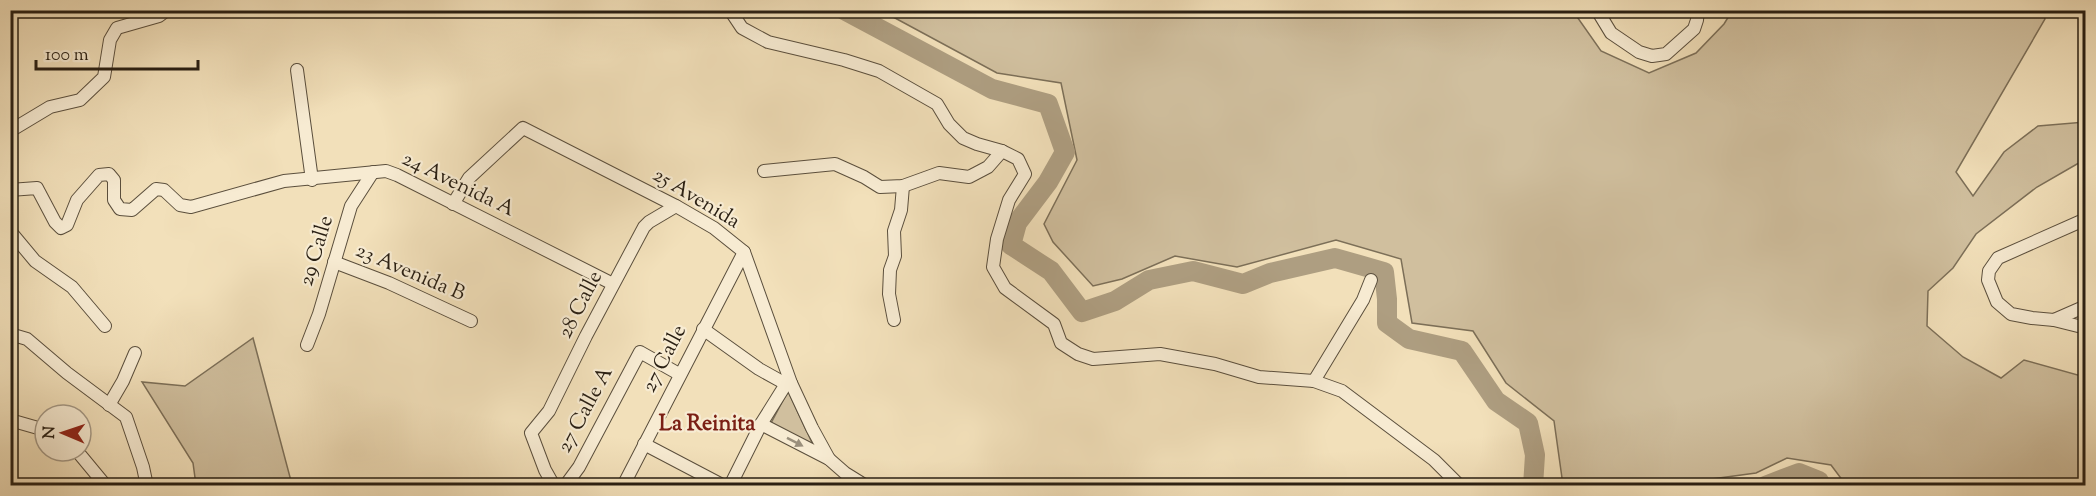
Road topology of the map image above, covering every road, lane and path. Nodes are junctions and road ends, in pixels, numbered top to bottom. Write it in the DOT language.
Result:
graph roads {
  1 [pos="167,10"];
  2 [pos="730,10"];
  3 [pos="1597,10"];
  4 [pos="1698,10"];
  5 [pos="297,70"];
  6 [pos="10,132"];
  7 [pos="1002,151"];
  8 [pos="373,171"];
  9 [pos="764,171"];
  10 [pos="312,180"];
  11 [pos="903,186"];
  12 [pos="10,190"];
  13 [pos="453,204"];
  14 [pos="676,206"];
  15 [pos="2085,219"];
  16 [pos="10,231"];
  17 [pos="744,252"];
  18 [pos="334,262"];
  19 [pos="1371,280"];
  20 [pos="613,284"];
  21 [pos="2085,306"];
  22 [pos="894,320"];
  23 [pos="2054,320"];
  24 [pos="471,321"];
  25 [pos="105,326"];
  26 [pos="2085,328"];
  27 [pos="703,329"];
  28 [pos="10,334"];
  29 [pos="307,345"];
  30 [pos="135,353"];
  31 [pos="679,374"];
  32 [pos="1314,381"];
  33 [pos="789,383"];
  34 [pos="109,405"];
  35 [pos="10,420"];
  36 [pos="761,424"];
  37 [pos="33,427"];
  38 [pos="644,444"];
  39 [pos="829,459"];
  40 [pos="87,463"];
  41 [pos="845,473"];
  42 [pos="106,486"];
  43 [pos="147,486"];
  44 [pos="554,486"];
  45 [pos="565,486"];
  46 [pos="622,486"];
  47 [pos="724,486"];
  48 [pos="730,486"];
  49 [pos="839,486"];
  50 [pos="866,486"];
  51 [pos="1460,486"];
  1 -- 6 [label="street"];
  2 -- 7 [label="street"];
  3 -- 4 [label="street"];
  5 -- 10 [label="street"];
  7 -- 11 [label="street"];
  7 -- 32 [label="street"];
  8 -- 10 [label="street, 24 Avenida A"];
  8 -- 13 [label="street, 24 Avenida A"];
  8 -- 18 [label="street, 29 Calle"];
  9 -- 11 [label="street"];
  10 -- 12 [label="street, 24 Avenida A"];
  11 -- 22 [label="street"];
  13 -- 14 [label="street, 25 Avenida"];
  13 -- 20 [label="street, 24 Avenida A"];
  14 -- 17 [label="street, 25 Avenida"];
  14 -- 20 [label="street, 28 Calle"];
  15 -- 23 [label="street"];
  16 -- 25 [label="street"];
  17 -- 27 [label="street, 27 Calle"];
  17 -- 33 [label="street, 25 Avenida"];
  18 -- 24 [label="street, 23 Avenida B"];
  18 -- 29 [label="street, 29 Calle"];
  19 -- 32 [label="street"];
  20 -- 44 [label="street, 28 Calle"];
  21 -- 23 [label="street"];
  23 -- 26 [label="street"];
  27 -- 31 [label="street, 27 Calle"];
  27 -- 33 [label="street"];
  28 -- 34 [label="street"];
  30 -- 34 [label="street"];
  31 -- 38 [label="street, 27 Calle"];
  31 -- 45 [label="street, 27 Calle A"];
  32 -- 51 [label="street"];
  33 -- 36 [label="street"];
  33 -- 39 [label="street, 25 Avenida"];
  34 -- 43 [label="street"];
  35 -- 37 [label="street"];
  36 -- 39 [label="street, 25 Avenida, one-way"];
  36 -- 48 [label="street"];
  38 -- 46 [label="street, 27 Calle"];
  38 -- 47 [label="street"];
  39 -- 41 [label="street, 25 Avenida"];
  40 -- 42 [label="street"];
  41 -- 49 [label="street"];
  41 -- 50 [label="street, 25 Avenida"];
}
